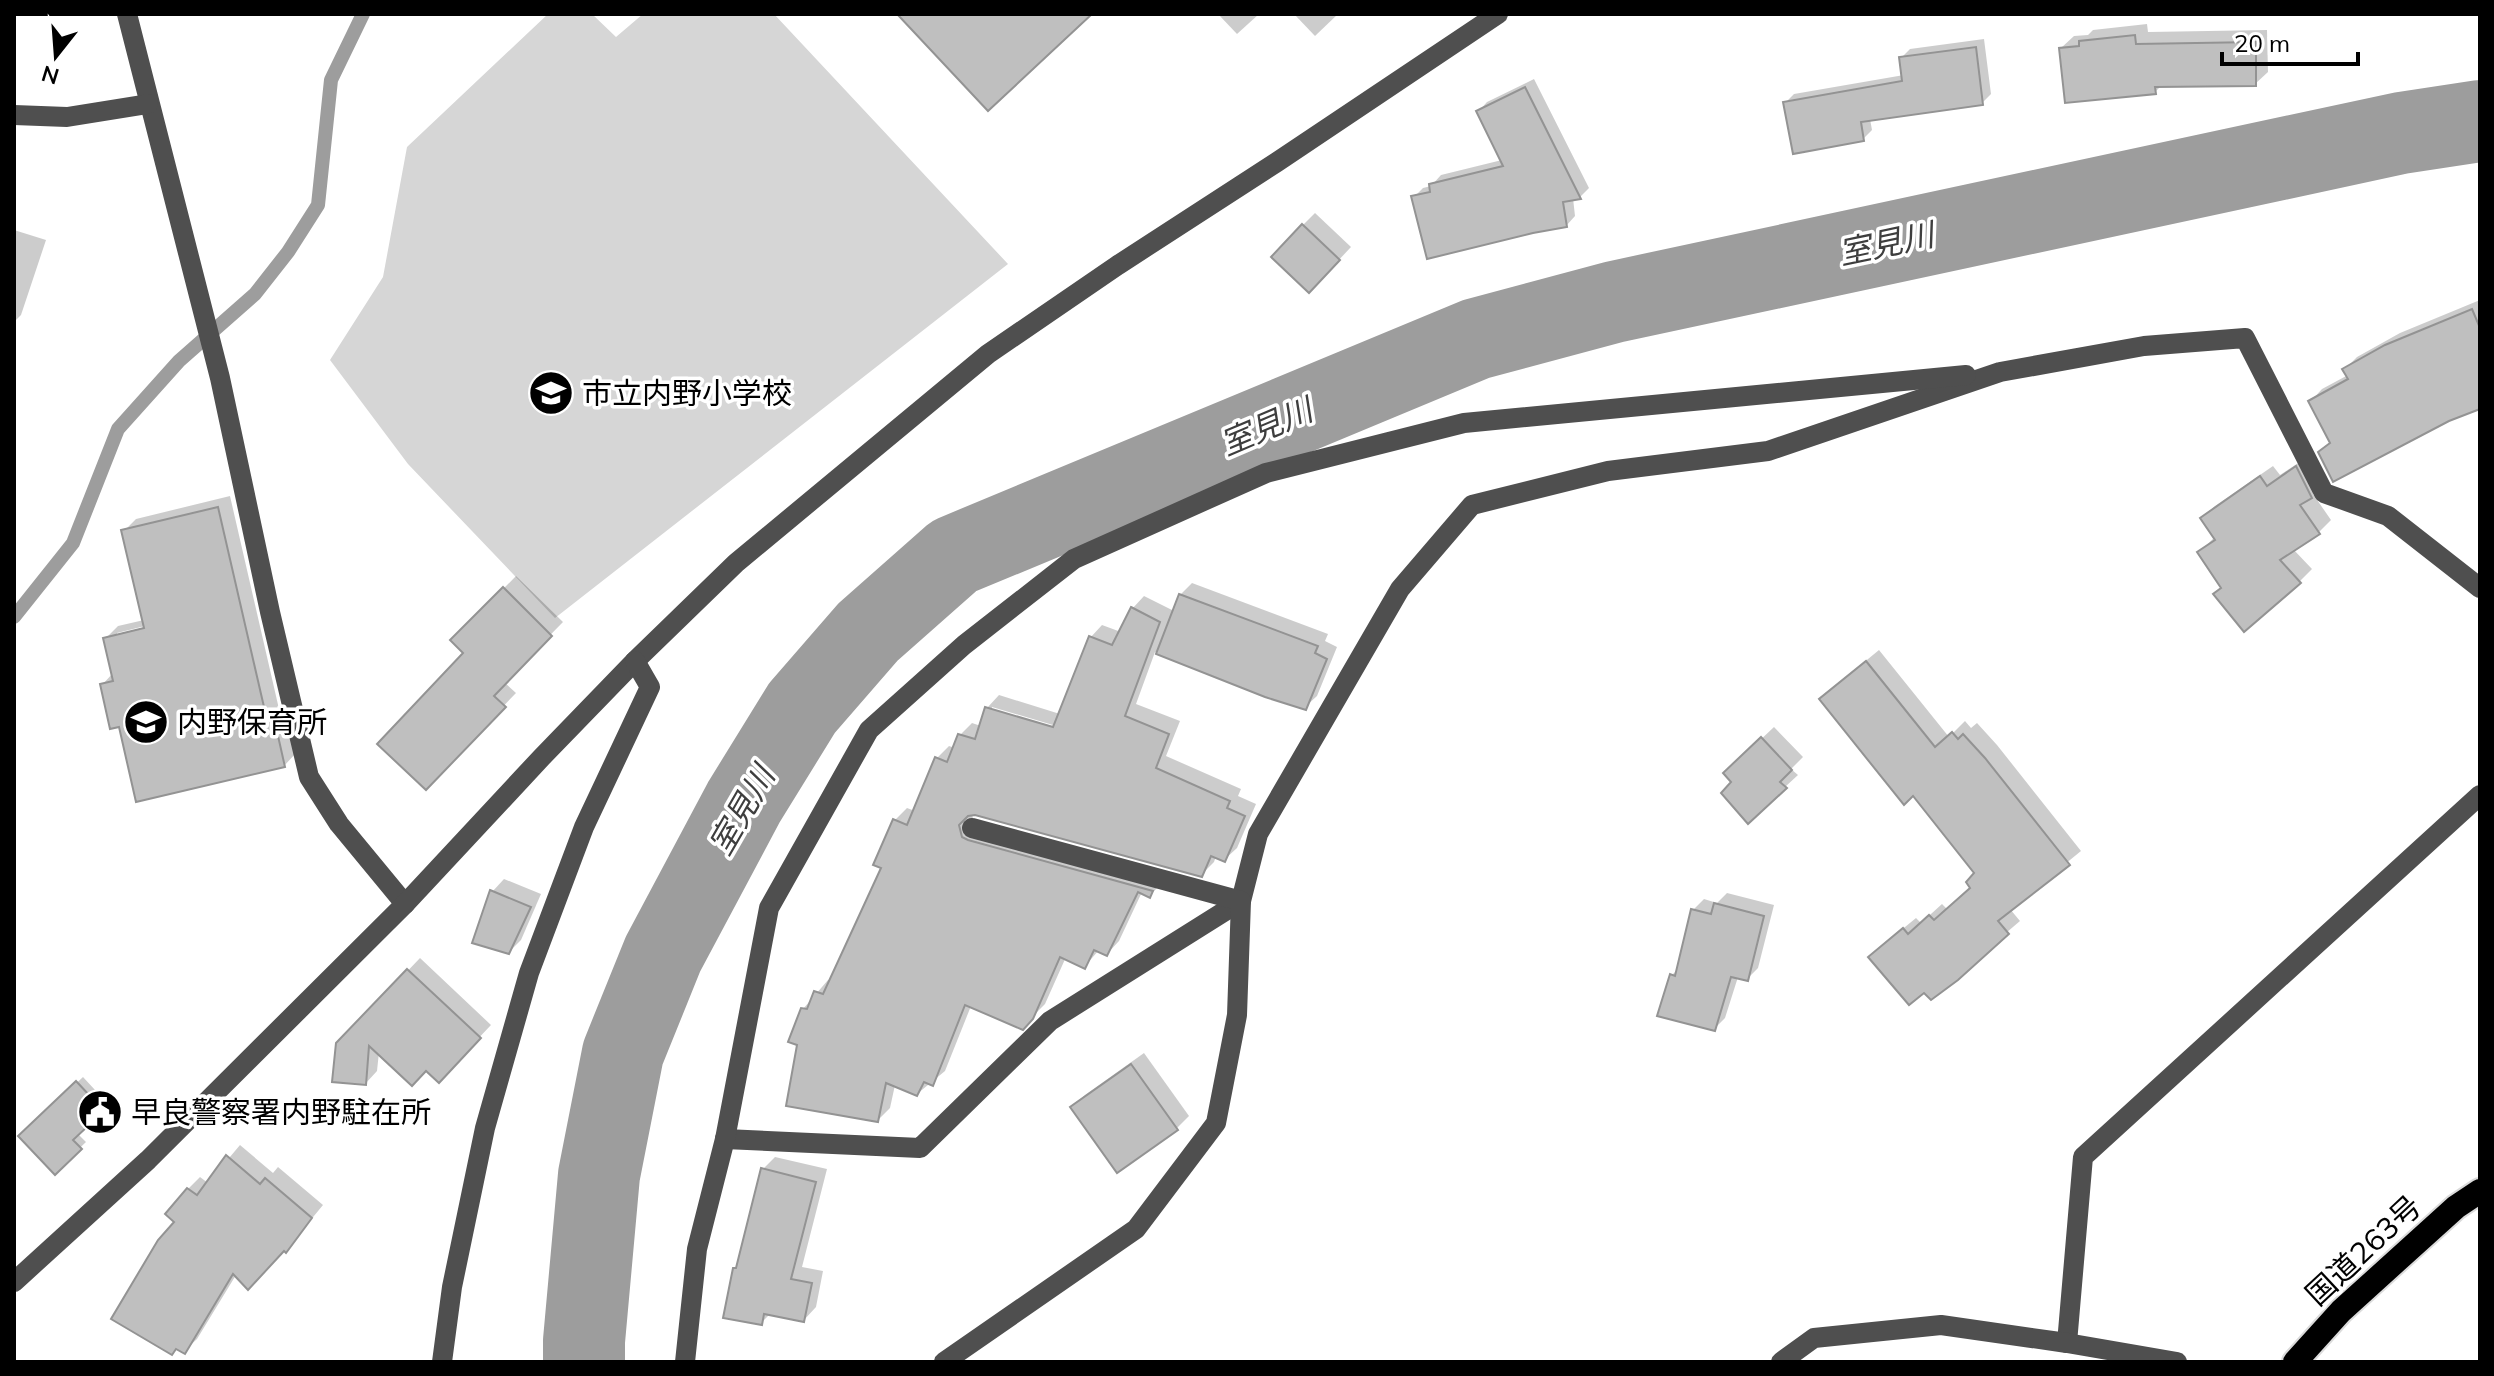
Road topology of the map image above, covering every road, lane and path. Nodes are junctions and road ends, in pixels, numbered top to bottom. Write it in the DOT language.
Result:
graph roads {
  1 [pos="127,14"];
  2 [pos="1498,14"];
  3 [pos="148,104"];
  4 [pos="14,115"];
  5 [pos="2000,372"];
  6 [pos="2480,588"];
  7 [pos="635,661"];
  8 [pos="2480,795"];
  9 [pos="972,828"];
  10 [pos="1241,901"];
  11 [pos="405,904"];
  12 [pos="725,1139"];
  13 [pos="2480,1191"];
  14 [pos="14,1282"];
  15 [pos="2067,1343"];
  16 [pos="442,1362"];
  17 [pos="685,1362"];
  18 [pos="944,1362"];
  19 [pos="1781,1362"];
  20 [pos="2177,1362"];
  21 [pos="2295,1362"];
  1 -- 3 [label="street"];
  2 -- 7 [label="street"];
  3 -- 4 [label="street"];
  3 -- 11 [label="street"];
  5 -- 6 [label="street"];
  5 -- 10 [label="street"];
  5 -- 12 [label="street"];
  7 -- 11 [label="street"];
  7 -- 16 [label="street"];
  8 -- 15 [label="street"];
  9 -- 10 [label="street"];
  10 -- 12 [label="street"];
  10 -- 18 [label="street"];
  11 -- 14 [label="street"];
  12 -- 17 [label="street"];
  13 -- 21 [label="highway, 国道263号"];
  15 -- 19 [label="street"];
  15 -- 20 [label="street"];
}
